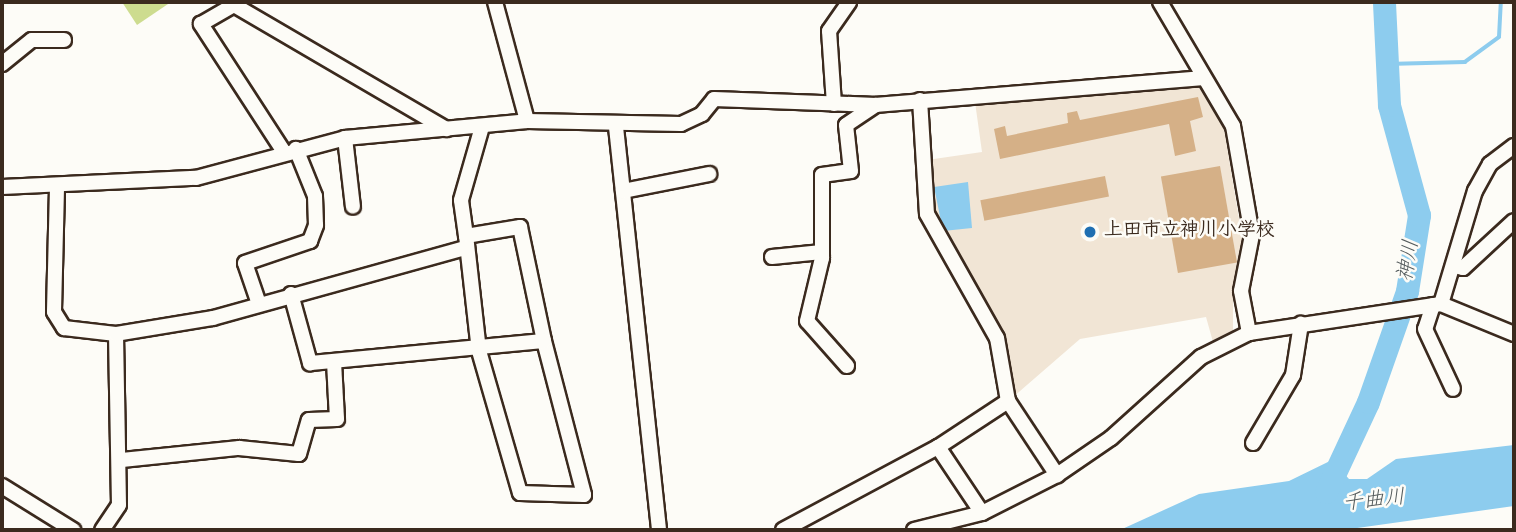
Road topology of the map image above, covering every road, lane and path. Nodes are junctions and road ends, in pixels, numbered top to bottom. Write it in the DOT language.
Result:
graph roads {
  1 [pos="495,2"];
  2 [pos="849,2"];
  3 [pos="1160,2"];
  4 [pos="64,40"];
  5 [pos="2,64"];
  6 [pos="1203,78"];
  7 [pos="920,100"];
  8 [pos="834,104"];
  9 [pos="876,105"];
  10 [pos="527,121"];
  11 [pos="482,127"];
  12 [pos="616,127"];
  13 [pos="446,129"];
  14 [pos="345,138"];
  15 [pos="1514,146"];
  16 [pos="290,150"];
  17 [pos="709,174"];
  18 [pos="2,187"];
  19 [pos="57,188"];
  20 [pos="623,191"];
  21 [pos="354,207"];
  22 [pos="1514,221"];
  23 [pos="466,242"];
  24 [pos="822,252"];
  25 [pos="772,257"];
  26 [pos="1454,266"];
  27 [pos="291,294"];
  28 [pos="259,304"];
  29 [pos="1437,304"];
  30 [pos="1302,324"];
  31 [pos="1249,333"];
  32 [pos="116,334"];
  33 [pos="1514,334"];
  34 [pos="544,341"];
  35 [pos="479,351"];
  36 [pos="334,362"];
  37 [pos="847,366"];
  38 [pos="1453,389"];
  39 [pos="1008,401"];
  40 [pos="1253,443"];
  41 [pos="938,447"];
  42 [pos="122,460"];
  43 [pos="1057,475"];
  44 [pos="2,486"];
  45 [pos="982,513"];
  46 [pos="72,530"];
  47 [pos="102,530"];
  48 [pos="659,530"];
  49 [pos="783,530"];
  50 [pos="914,530"];
  1 -- 10 [label="street"];
  2 -- 8 [label="street"];
  3 -- 6 [label="street"];
  4 -- 5 [label="street"];
  6 -- 7 [label="street"];
  6 -- 31 [label="street"];
  7 -- 9 [label="street"];
  7 -- 39 [label="street"];
  8 -- 9 [label="street"];
  8 -- 12 [label="street"];
  9 -- 24 [label="street"];
  10 -- 11 [label="street"];
  10 -- 12 [label="street"];
  11 -- 13 [label="street"];
  11 -- 23 [label="street"];
  12 -- 20 [label="street"];
  13 -- 14 [label="street"];
  13 -- 16 [label="street"];
  14 -- 16 [label="street"];
  14 -- 21 [label="street"];
  15 -- 26 [label="street"];
  16 -- 19 [label="street"];
  16 -- 28 [label="street"];
  17 -- 20 [label="street"];
  18 -- 19 [label="street"];
  19 -- 32 [label="street"];
  20 -- 48 [label="street"];
  22 -- 26 [label="street"];
  23 -- 27 [label="street"];
  23 -- 34 [label="street"];
  23 -- 35 [label="street"];
  24 -- 25 [label="street"];
  24 -- 37 [label="street"];
  26 -- 29 [label="street"];
  27 -- 28 [label="street"];
  27 -- 36 [label="street"];
  28 -- 32 [label="street"];
  29 -- 30 [label="street"];
  29 -- 33 [label="street"];
  29 -- 38 [label="street"];
  30 -- 31 [label="street"];
  30 -- 40 [label="street"];
  31 -- 43 [label="street"];
  32 -- 42 [label="street"];
  34 -- 35 [label="street"];
  34 -- 35 [label="street"];
  35 -- 36 [label="street"];
  36 -- 42 [label="street"];
  39 -- 41 [label="street"];
  39 -- 43 [label="street"];
  41 -- 45 [label="street"];
  41 -- 49 [label="street"];
  42 -- 47 [label="street"];
  43 -- 45 [label="street"];
  44 -- 46 [label="street"];
  45 -- 50 [label="street"];
}
